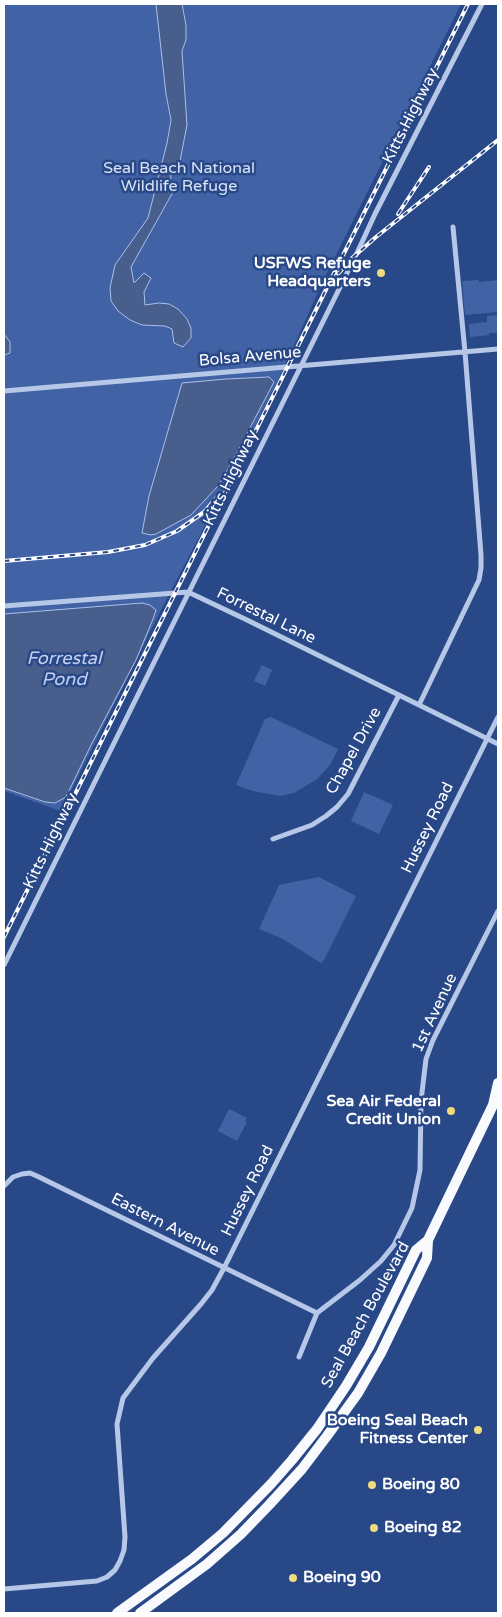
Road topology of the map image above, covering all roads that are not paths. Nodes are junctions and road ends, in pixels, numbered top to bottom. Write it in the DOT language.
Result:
graph roads {
  1 [pos="482,4"];
  2 [pos="453,227"];
  3 [pos="498,349"];
  4 [pos="465,352"];
  5 [pos="301,365"];
  6 [pos="4,391"];
  7 [pos="188,592"];
  8 [pos="4,606"];
  9 [pos="399,696"];
  10 [pos="419,705"];
  11 [pos="498,717"];
  12 [pos="488,739"];
  13 [pos="498,744"];
  14 [pos="272,839"];
  15 [pos="498,912"];
  16 [pos="4,965"];
  17 [pos="498,1082"];
  18 [pos="496,1103"];
  19 [pos="4,1186"];
  20 [pos="428,1240"];
  21 [pos="224,1268"];
  22 [pos="317,1313"];
  23 [pos="299,1357"];
  24 [pos="317,1429"];
  25 [pos="327,1436"];
  26 [pos="4,1590"];
  27 [pos="117,1613"];
  28 [pos="140,1613"];
  1 -- 5 [label="street, Kitts Highway"];
  2 -- 4 [label="street"];
  3 -- 4 [label="street, Bolsa Avenue"];
  4 -- 5 [label="street, Bolsa Avenue"];
  4 -- 10 [label="street"];
  5 -- 6 [label="street, Bolsa Avenue"];
  5 -- 7 [label="street, Kitts Highway"];
  7 -- 8 [label="street, Forrestal Lane"];
  7 -- 9 [label="street, Forrestal Lane"];
  7 -- 16 [label="street, Kitts Highway"];
  9 -- 10 [label="street, Forrestal Lane"];
  9 -- 14 [label="street, Chapel Drive"];
  10 -- 12 [label="street, Forrestal Lane"];
  11 -- 12 [label="street, Hussey Road"];
  12 -- 13 [label="street, Forrestal Lane"];
  12 -- 21 [label="street, Hussey Road"];
  15 -- 22 [label="street, 1st Avenue"];
  17 -- 18 [label="main road, Seal Beach Boulevard"];
  18 -- 20 [label="main road, Seal Beach Boulevard"];
  19 -- 21 [label="street, Eastern Avenue"];
  20 -- 24 [label="main road, Seal Beach Boulevard"];
  20 -- 25 [label="main road, Seal Beach Boulevard"];
  21 -- 22 [label="street, Eastern Avenue"];
  21 -- 26 [label="street, Hussey Road"];
  22 -- 23 [label="street"];
  24 -- 25 [label="main road"];
  24 -- 27 [label="main road, Seal Beach Boulevard"];
  25 -- 28 [label="main road, Seal Beach Boulevard"];
}
